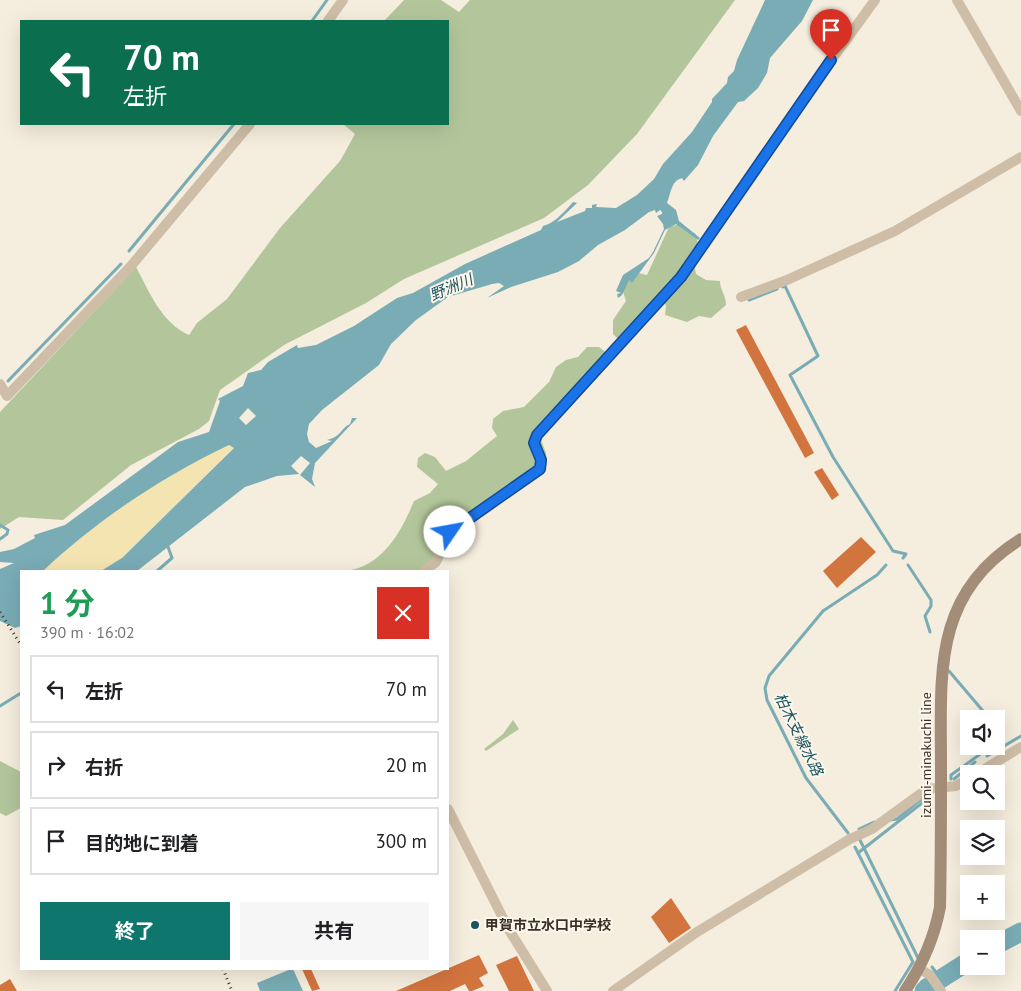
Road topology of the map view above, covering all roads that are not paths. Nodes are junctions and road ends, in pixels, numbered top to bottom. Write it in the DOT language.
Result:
graph roads {
  1 [pos="343,0"];
  2 [pos="875,0"];
  3 [pos="957,0"];
  4 [pos="329,20"];
  5 [pos="1021,111"];
  6 [pos="249,125"];
  7 [pos="1021,157"];
  8 [pos="741,297"];
  9 [pos="0,384"];
  10 [pos="1021,539"];
  11 [pos="425,570"];
  12 [pos="1021,746"];
  13 [pos="990,765"];
  14 [pos="960,784"];
  15 [pos="941,787"];
  16 [pos="449,811"];
  17 [pos="920,969"];
  18 [pos="547,991"];
  19 [pos="612,991"];
  20 [pos="905,991"];
  21 [pos="941,991"];
  1 -- 4 [label="street"];
  2 -- 11 [label="street"];
  3 -- 5 [label="street"];
  6 -- 9 [label="street"];
  7 -- 8 [label="street"];
  10 -- 15 [label="main road, izumi-minakuchi line"];
  12 -- 13 [label="street"];
  14 -- 15 [label="street"];
  15 -- 17 [label="main road, izumi-minakuchi line"];
  15 -- 19 [label="street"];
  16 -- 18 [label="street"];
  17 -- 20 [label="main road, izumi-minakuchi line"];
  17 -- 21 [label="street"];
}
